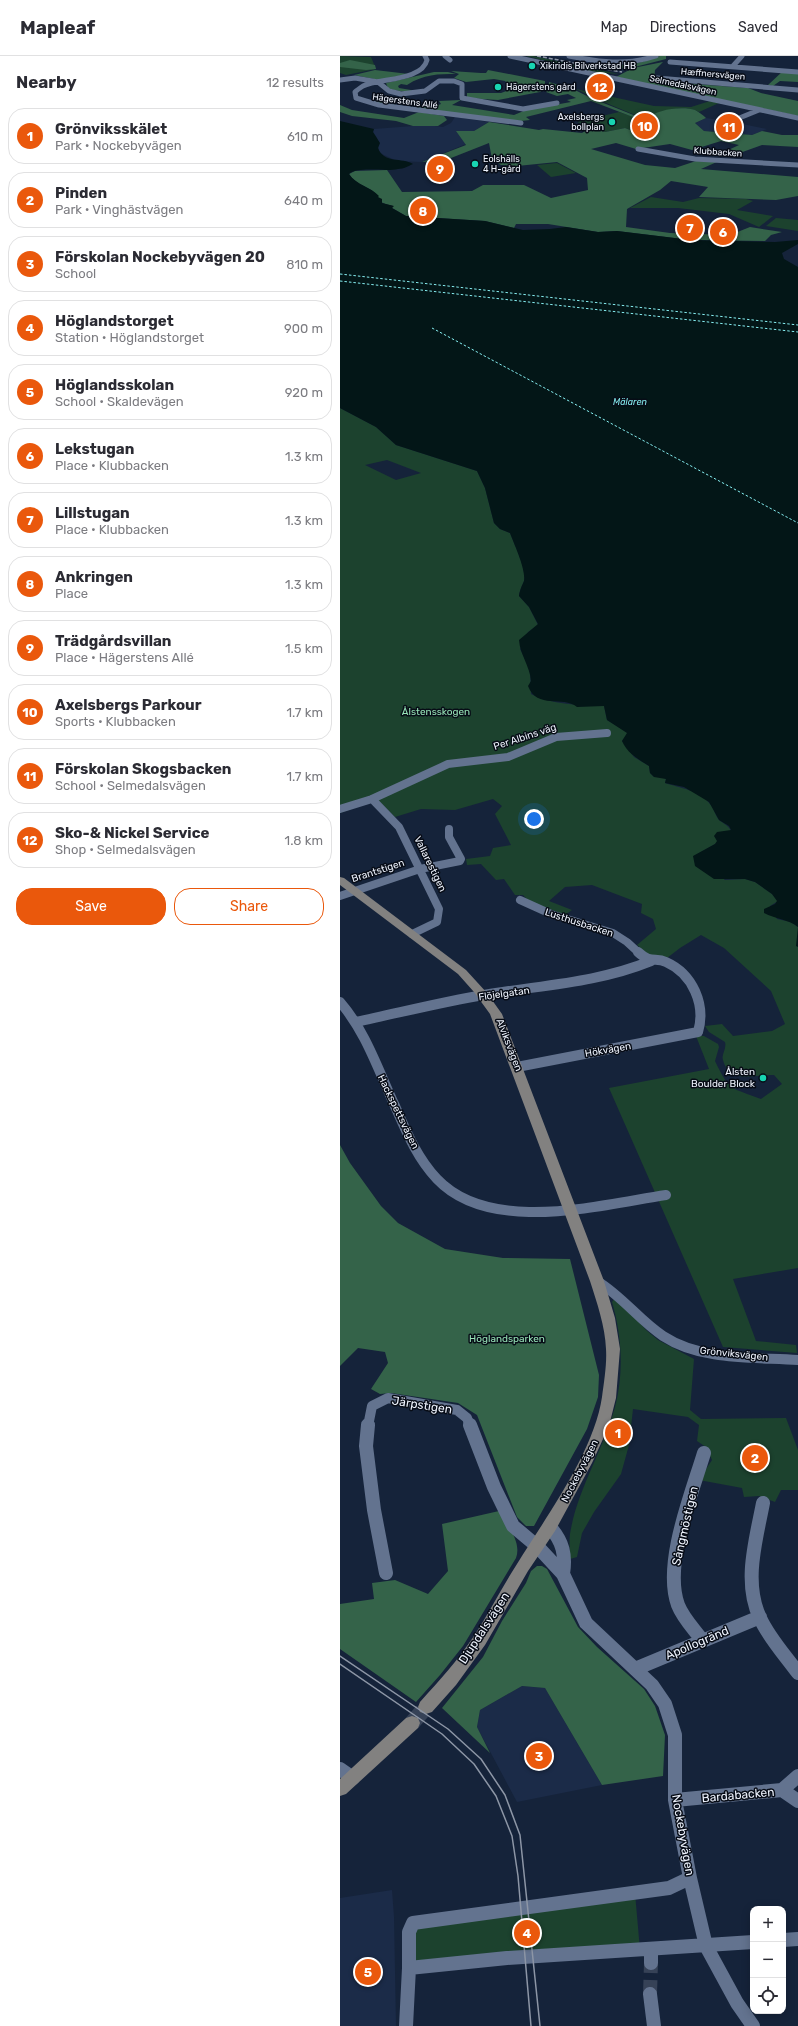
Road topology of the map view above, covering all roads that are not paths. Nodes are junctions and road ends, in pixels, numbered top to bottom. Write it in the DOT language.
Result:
graph roads {
  1 [pos="425,56"];
  2 [pos="445,56"];
  3 [pos="510,56"];
  4 [pos="569,56"];
  5 [pos="656,56"];
  6 [pos="742,56"];
  7 [pos="450,60"];
  8 [pos="670,62"];
  9 [pos="733,66"];
  10 [pos="798,72"];
  11 [pos="657,78"];
  12 [pos="340,80"];
  13 [pos="378,82"];
  14 [pos="767,88"];
  15 [pos="798,90"];
  16 [pos="798,94"];
  17 [pos="557,104"];
  18 [pos="759,110"];
  19 [pos="798,118"];
  20 [pos="521,123"];
  21 [pos="729,124"];
  22 [pos="638,149"];
  23 [pos="798,165"];
  24 [pos="607,733"];
  25 [pos="372,799"];
  26 [pos="340,809"];
  27 [pos="449,829"];
  28 [pos="420,869"];
  29 [pos="340,880"];
  30 [pos="354,891"];
  31 [pos="340,896"];
  32 [pos="520,900"];
  33 [pos="412,934"];
  34 [pos="651,961"];
  35 [pos="484,995"];
  36 [pos="340,1002"];
  37 [pos="356,1022"];
  38 [pos="698,1032"];
  39 [pos="517,1067"];
  40 [pos="666,1195"];
  41 [pos="571,1209"];
  42 [pos="596,1276"];
  43 [pos="798,1360"];
  44 [pos="704,1453"];
  45 [pos="762,1503"];
  46 [pos="550,1527"];
  47 [pos="538,1546"];
  48 [pos="386,1573"];
  49 [pos="563,1574"];
  50 [pos="760,1617"];
  51 [pos="702,1640"];
  52 [pos="635,1669"];
  53 [pos="798,1673"];
  54 [pos="426,1707"];
  55 [pos="412,1723"];
  56 [pos="347,1773"];
  57 [pos="798,1776"];
  58 [pos="340,1789"];
  59 [pos="782,1790"];
  60 [pos="675,1800"];
  61 [pos="798,1801"];
  62 [pos="690,1878"];
  63 [pos="798,1939"];
  64 [pos="786,1940"];
  65 [pos="750,1942"];
  66 [pos="706,1946"];
  67 [pos="409,1968"];
  68 [pos="650,1994"];
  69 [pos="406,2026"];
  70 [pos="654,2026"];
  71 [pos="753,2026"];
  1 -- 13 [label="street, Hägerstens Allé"];
  2 -- 7 [label="street"];
  3 -- 18 [label="street, Selmedalsvägen"];
  4 -- 5 [label="street"];
  6 -- 9 [label="street"];
  8 -- 9 [label="street"];
  9 -- 10 [label="street"];
  11 -- 14 [label="street, Hæffnersvägen"];
  12 -- 13 [label="street"];
  13 -- 17 [label="street"];
  13 -- 20 [label="street, Hägerstens Allé"];
  14 -- 15 [label="street, Hæffnersvägen"];
  14 -- 16 [label="street, Hæffnersvägen"];
  18 -- 19 [label="street, Selmedalsvägen"];
  18 -- 21 [label="street"];
  22 -- 23 [label="street, Klubbacken"];
  24 -- 25 [label="street, Per Albins väg"];
  25 -- 26 [label="street, Per Albins väg"];
  25 -- 28 [label="street, Vallarestigen"];
  27 -- 28 [label="street, Brantstigen"];
  28 -- 30 [label="street, Brantstigen"];
  28 -- 33 [label="street, Vallarestigen"];
  29 -- 30 [label="street, Alviksvägen"];
  30 -- 31 [label="street, Brantstigen"];
  30 -- 33 [label="street, Alviksvägen"];
  32 -- 34 [label="street, Lusthusbacken"];
  33 -- 35 [label="street, Alviksvägen"];
  34 -- 35 [label="street, Flöjelgatan"];
  34 -- 38 [label="street, Lusthusbacken"];
  35 -- 37 [label="street, Flöjelgatan"];
  35 -- 39 [label="street, Alviksvägen"];
  36 -- 37 [label="street, Hackspettsvägen"];
  37 -- 41 [label="street, Hackspettsvägen"];
  38 -- 39 [label="street, Hökvägen"];
  39 -- 41 [label="street, Alviksvägen"];
  40 -- 41 [label="street, Hackspettsvägen"];
  41 -- 42 [label="street, Alviksvägen"];
  42 -- 43 [label="street, Grönviksvägen"];
  42 -- 46 [label="street, Nockebyvägen"];
  44 -- 51 [label="street, Sångmöstigen"];
  45 -- 50 [label="street"];
  46 -- 47 [label="street, Nockebyvägen"];
  46 -- 49 [label="street, Nockebyvägen"];
  47 -- 48 [label="street, Järpstigen"];
  47 -- 49 [label="street, Nockebyvägen"];
  47 -- 54 [label="street, Djupdalsvägen"];
  49 -- 52 [label="street, Nockebyvägen"];
  50 -- 51 [label="street, Apollogränd"];
  50 -- 53 [label="street"];
  51 -- 52 [label="street, Apollogränd"];
  52 -- 60 [label="street, Nockebyvägen"];
  55 -- 56 [label="street"];
  56 -- 58 [label="street"];
  57 -- 59 [label="street"];
  59 -- 60 [label="street, Bardabacken"];
  59 -- 61 [label="street, Bardabacken"];
  60 -- 62 [label="street, Nockebyvägen"];
  62 -- 66 [label="street, Nockebyvägen"];
  62 -- 67 [label="street"];
  63 -- 64 [label="street"];
  65 -- 66 [label="street"];
  66 -- 67 [label="street"];
  66 -- 71 [label="street, Nockebyvägen"];
  67 -- 69 [label="street"];
  68 -- 70 [label="street"];
}
